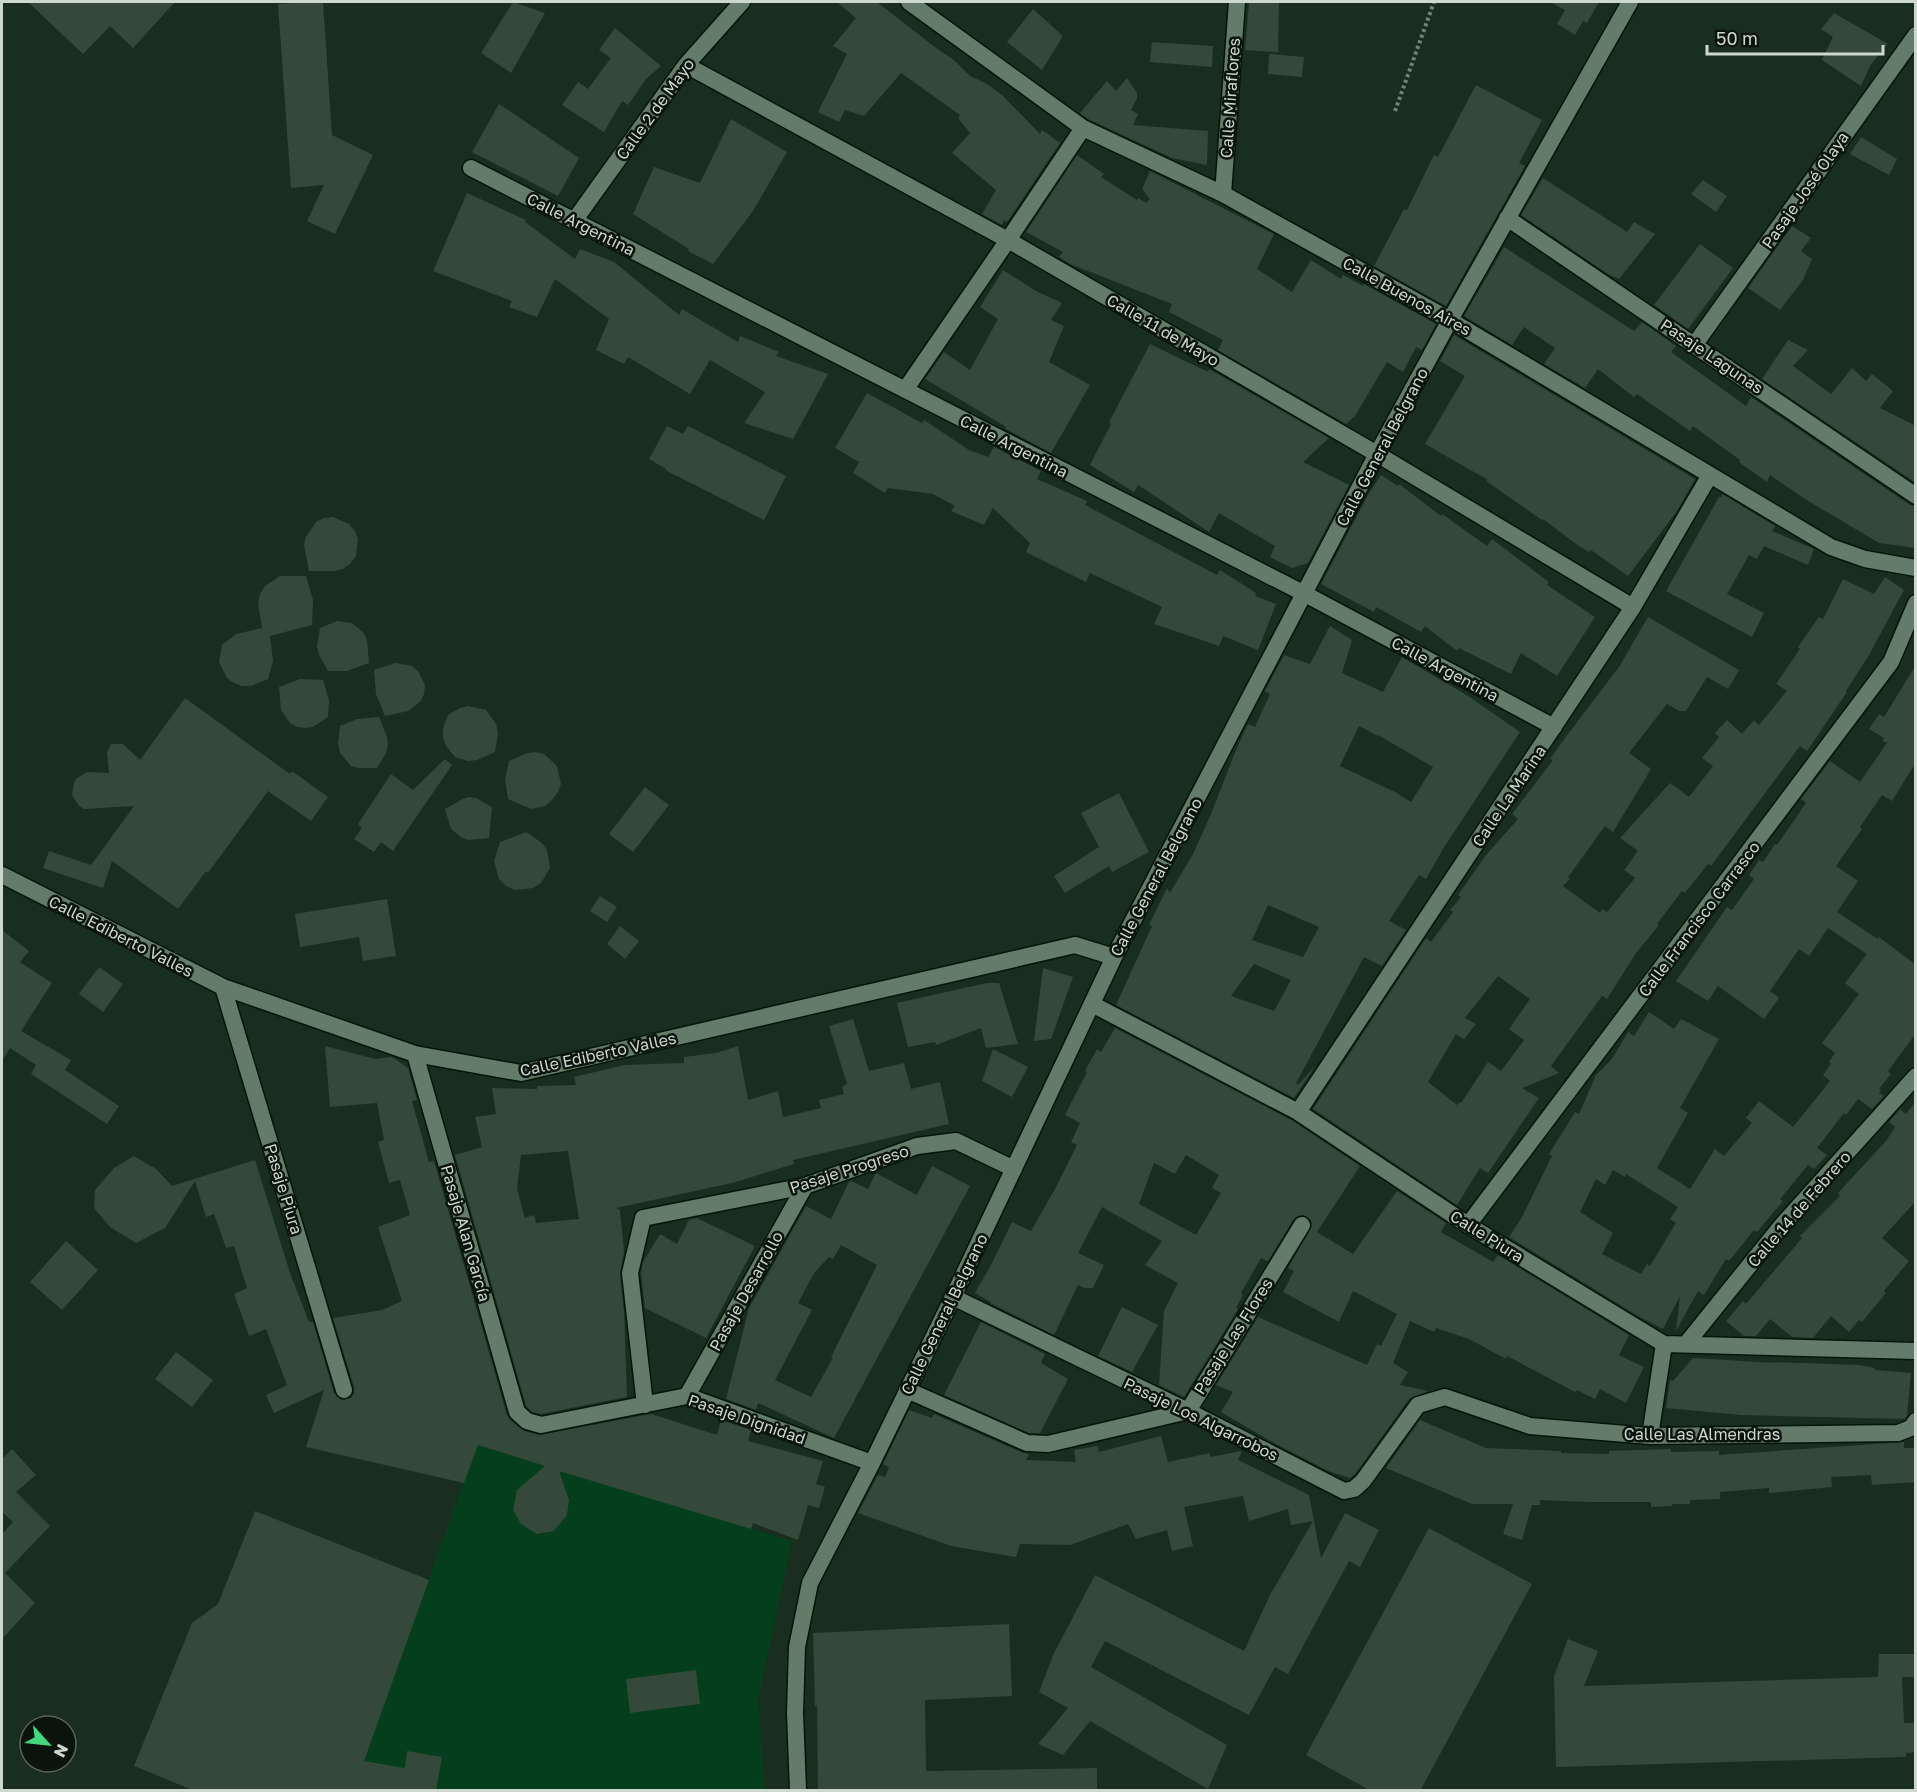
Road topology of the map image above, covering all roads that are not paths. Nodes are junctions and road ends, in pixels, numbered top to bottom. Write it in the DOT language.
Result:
graph roads {
  1 [pos="742,2"];
  2 [pos="909,2"];
  3 [pos="1237,2"];
  4 [pos="1630,2"];
  5 [pos="1916,35"];
  6 [pos="686,65"];
  7 [pos="1083,128"];
  8 [pos="471,168"];
  9 [pos="1223,194"];
  10 [pos="1507,218"];
  11 [pos="574,221"];
  12 [pos="1008,240"];
  13 [pos="1450,320"];
  14 [pos="1695,344"];
  15 [pos="904,390"];
  16 [pos="1377,454"];
  17 [pos="1710,475"];
  18 [pos="1916,496"];
  19 [pos="1916,568"];
  20 [pos="1305,594"];
  21 [pos="1916,603"];
  22 [pos="1633,607"];
  23 [pos="1554,727"];
  24 [pos="2,875"];
  25 [pos="1114,957"];
  26 [pos="223,987"];
  27 [pos="1092,1004"];
  28 [pos="415,1054"];
  29 [pos="1916,1076"];
  30 [pos="1298,1113"];
  31 [pos="1014,1169"];
  32 [pos="805,1186"];
  33 [pos="1302,1225"];
  34 [pos="1467,1225"];
  35 [pos="953,1297"];
  36 [pos="1664,1344"];
  37 [pos="1686,1344"];
  38 [pos="1916,1351"];
  39 [pos="344,1390"];
  40 [pos="907,1390"];
  41 [pos="687,1396"];
  42 [pos="645,1405"];
  43 [pos="1418,1405"];
  44 [pos="1188,1411"];
  45 [pos="517,1412"];
  46 [pos="1916,1421"];
  47 [pos="1650,1436"];
  48 [pos="872,1463"];
  49 [pos="798,1791"];
  1 -- 6 [label="street, Calle 2 de Mayo"];
  2 -- 7 [label="street, Calle Buenos Aires"];
  3 -- 9 [label="street, Calle Miraflores"];
  4 -- 10 [label="street, Calle General Belgrano"];
  5 -- 14 [label="street, Pasaje José Olaya"];
  6 -- 11 [label="street, Calle 2 de Mayo"];
  6 -- 12 [label="street, Calle 11 de Mayo"];
  7 -- 9 [label="street, Calle Buenos Aires"];
  7 -- 12 [label="street"];
  8 -- 11 [label="street, Calle Argentina"];
  9 -- 13 [label="street, Calle Buenos Aires"];
  10 -- 13 [label="street, Calle General Belgrano"];
  10 -- 14 [label="street, Pasaje Lagunas"];
  11 -- 15 [label="street, Calle Argentina"];
  12 -- 15 [label="street"];
  12 -- 16 [label="street, Calle 11 de Mayo"];
  13 -- 16 [label="street, Calle General Belgrano"];
  13 -- 17 [label="street, Calle Buenos Aires"];
  14 -- 18 [label="street, Pasaje Lagunas"];
  15 -- 20 [label="street, Calle Argentina"];
  16 -- 20 [label="street, Calle General Belgrano"];
  16 -- 22 [label="street, Calle 11 de Mayo"];
  17 -- 19 [label="street, Calle Buenos Aires"];
  17 -- 22 [label="street, Calle La Marina"];
  20 -- 23 [label="street, Calle Argentina"];
  20 -- 25 [label="street, Calle General Belgrano"];
  21 -- 34 [label="street, Calle Francisco Carrasco"];
  22 -- 23 [label="street, Calle La Marina"];
  23 -- 30 [label="street, Calle La Marina"];
  24 -- 26 [label="street, Calle Ediberto Valles"];
  25 -- 27 [label="street, Calle General Belgrano"];
  25 -- 28 [label="street, Calle Ediberto Valles"];
  26 -- 28 [label="street, Calle Ediberto Valles"];
  26 -- 39 [label="street, Pasaje Piura"];
  27 -- 30 [label="street, Calle Piura"];
  27 -- 31 [label="street, Calle General Belgrano"];
  28 -- 45 [label="street, Pasaje Alan García"];
  29 -- 37 [label="street, Calle 14 de Febrero"];
  30 -- 34 [label="street, Calle Piura"];
  31 -- 32 [label="street, Pasaje Progreso"];
  31 -- 35 [label="street, Calle General Belgrano"];
  32 -- 41 [label="street, Pasaje Desarrollo"];
  32 -- 42 [label="street, Pasaje Progreso"];
  33 -- 44 [label="street, Pasaje Las Flores"];
  34 -- 36 [label="street, Calle Piura"];
  35 -- 40 [label="street, Calle General Belgrano"];
  35 -- 44 [label="street, Pasaje Los Algarrobos"];
  36 -- 37 [label="street"];
  36 -- 47 [label="street"];
  37 -- 38 [label="street"];
  40 -- 44 [label="street, Pasaje Las Flores"];
  40 -- 48 [label="street, Calle General Belgrano"];
  41 -- 42 [label="street, Pasaje Dignidad"];
  41 -- 48 [label="street, Pasaje Dignidad"];
  42 -- 45 [label="street, Pasaje Dignidad"];
  43 -- 44 [label="street, Pasaje Los Algarrobos"];
  43 -- 47 [label="street, Calle Las Almendras"];
  46 -- 47 [label="street, Calle Las Almendras"];
  48 -- 49 [label="street, Calle General Belgrano"];
}
